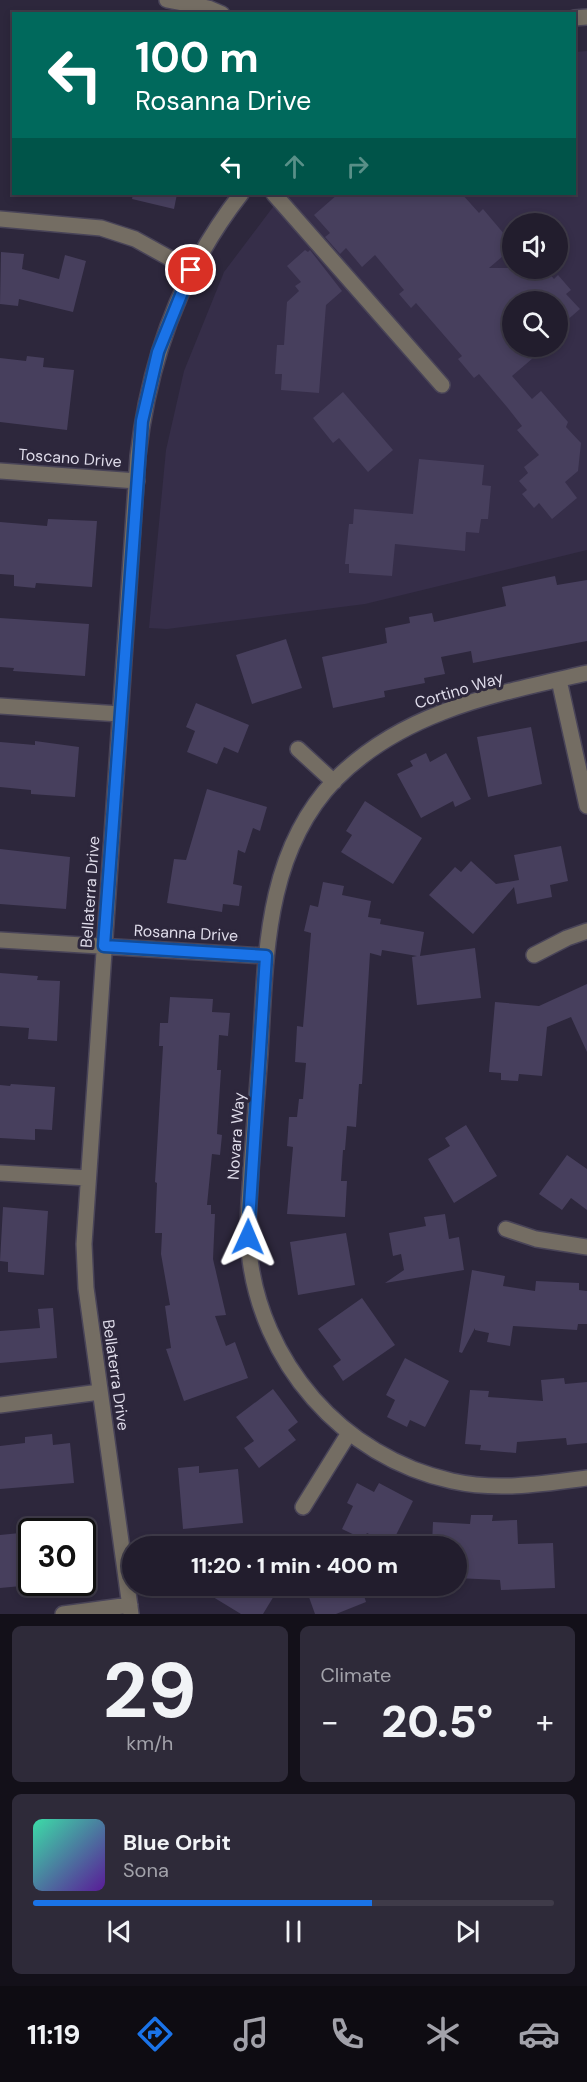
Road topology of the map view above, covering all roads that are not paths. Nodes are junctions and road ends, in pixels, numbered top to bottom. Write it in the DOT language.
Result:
graph roads {
  1 [pos="168,0"];
  2 [pos="217,12"];
  3 [pos="240,195"];
  4 [pos="275,195"];
  5 [pos="0,219"];
  6 [pos="191,270"];
  7 [pos="442,385"];
  8 [pos="0,471"];
  9 [pos="137,481"];
  10 [pos="587,673"];
  11 [pos="559,680"];
  12 [pos="0,706"];
  13 [pos="120,714"];
  14 [pos="298,749"];
  15 [pos="334,782"];
  16 [pos="587,806"];
  17 [pos="587,931"];
  18 [pos="0,940"];
  19 [pos="104,946"];
  20 [pos="534,955"];
  21 [pos="266,956"];
  22 [pos="0,1173"];
  23 [pos="88,1178"];
  24 [pos="506,1230"];
  25 [pos="587,1247"];
  26 [pos="100,1392"];
  27 [pos="0,1405"];
  28 [pos="349,1433"];
  29 [pos="587,1478"];
  30 [pos="303,1507"];
  31 [pos="130,1609"];
  32 [pos="63,1614"];
  1 -- 2 [label="street"];
  3 -- 6 [label="street, Bellaterra Drive"];
  4 -- 7 [label="street"];
  5 -- 6 [label="street"];
  6 -- 9 [label="street, Bellaterra Drive"];
  8 -- 9 [label="street, Toscano Drive"];
  9 -- 13 [label="street, Bellaterra Drive"];
  10 -- 11 [label="street, Cortino Way"];
  11 -- 15 [label="street, Cortino Way"];
  11 -- 16 [label="street"];
  12 -- 13 [label="street"];
  13 -- 19 [label="street, Bellaterra Drive"];
  14 -- 15 [label="street"];
  15 -- 21 [label="street, Cortino Way"];
  17 -- 20 [label="street"];
  18 -- 19 [label="street, Rosanna Drive"];
  19 -- 21 [label="street, Rosanna Drive"];
  19 -- 23 [label="street, Bellaterra Drive"];
  21 -- 28 [label="street, Novara Way"];
  22 -- 23 [label="street"];
  23 -- 26 [label="street, Bellaterra Drive"];
  24 -- 25 [label="street"];
  26 -- 27 [label="street"];
  26 -- 31 [label="street, Bellaterra Drive"];
  28 -- 29 [label="street, Novara Way"];
  28 -- 30 [label="street"];
  31 -- 32 [label="street"];
}
